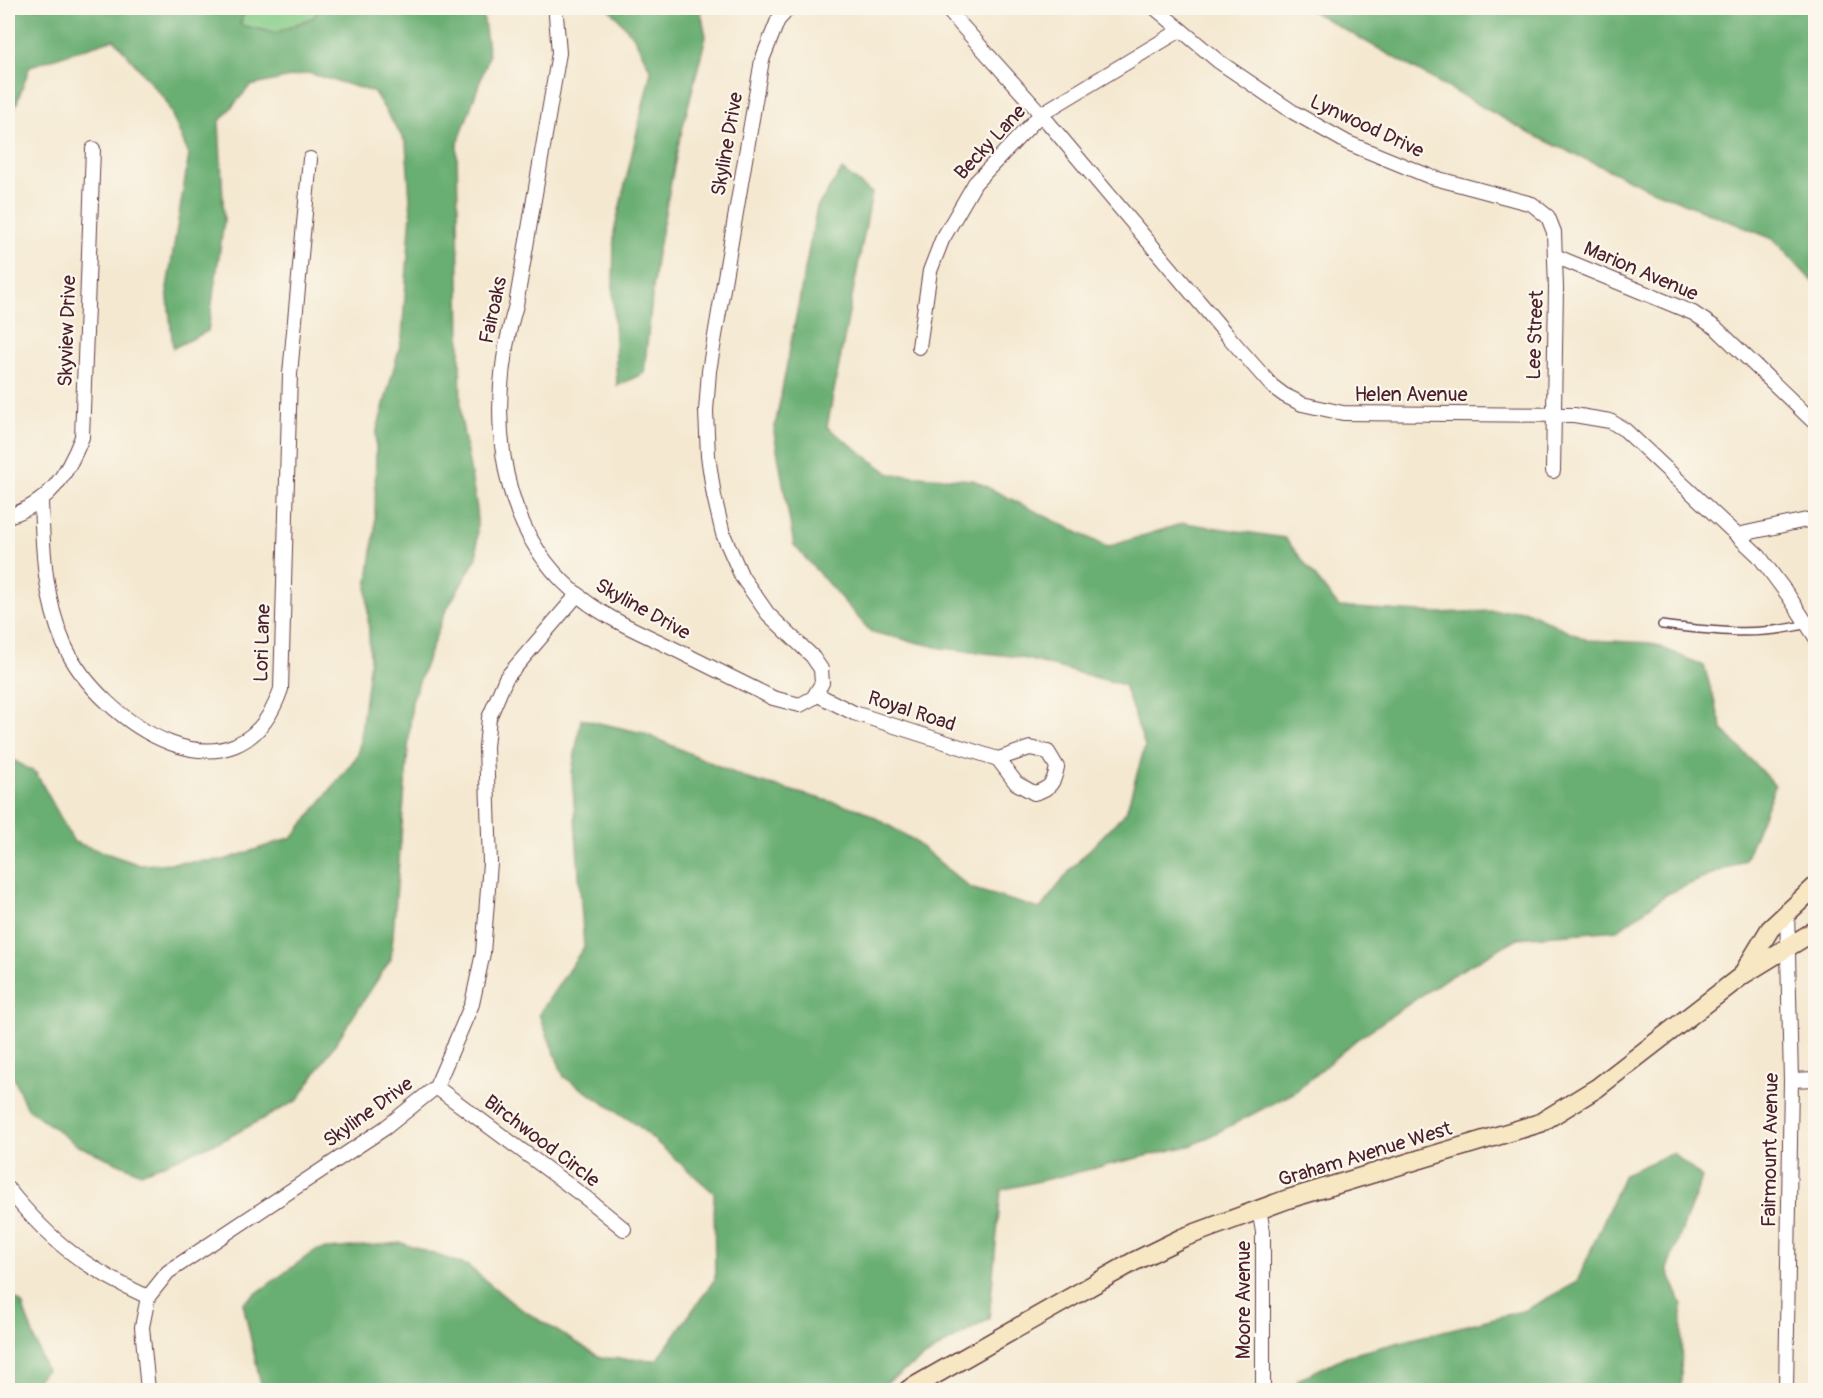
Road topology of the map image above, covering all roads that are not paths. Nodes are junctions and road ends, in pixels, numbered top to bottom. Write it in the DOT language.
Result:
graph roads {
  1 [pos="789,8"];
  2 [pos="946,8"];
  3 [pos="1155,8"];
  4 [pos="556,15"];
  5 [pos="1179,31"];
  6 [pos="1041,114"];
  7 [pos="93,149"];
  8 [pos="310,159"];
  9 [pos="1555,256"];
  10 [pos="919,347"];
  11 [pos="1552,414"];
  12 [pos="1815,424"];
  13 [pos="1553,471"];
  14 [pos="41,501"];
  15 [pos="8,516"];
  16 [pos="1815,518"];
  17 [pos="1737,535"];
  18 [pos="578,594"];
  19 [pos="1807,624"];
  20 [pos="1662,625"];
  21 [pos="1815,638"];
  22 [pos="816,694"];
  23 [pos="998,759"];
  24 [pos="1815,886"];
  25 [pos="1787,911"];
  26 [pos="1815,930"];
  27 [pos="1790,946"];
  28 [pos="1744,974"];
  29 [pos="1815,1079"];
  30 [pos="1791,1080"];
  31 [pos="436,1087"];
  32 [pos="8,1189"];
  33 [pos="1259,1209"];
  34 [pos="624,1229"];
  35 [pos="148,1297"];
  36 [pos="148,1390"];
  37 [pos="908,1390"];
  38 [pos="1263,1390"];
  39 [pos="1786,1390"];
  1 -- 22 [label="street, Skyline Drive"];
  2 -- 6 [label="street"];
  3 -- 5 [label="street, Lynwood Drive"];
  4 -- 18 [label="street, Fairoaks"];
  5 -- 6 [label="street, Becky Lane"];
  5 -- 9 [label="street, Lynwood Drive"];
  6 -- 10 [label="street, Becky Lane"];
  6 -- 11 [label="street, Helen Avenue"];
  7 -- 14 [label="street, Skyview Drive"];
  8 -- 14 [label="street, Lori Lane"];
  9 -- 11 [label="street, Lee Street"];
  9 -- 12 [label="street, Marion Avenue"];
  11 -- 13 [label="street, Lee Street"];
  11 -- 17 [label="street, Helen Avenue"];
  14 -- 15 [label="street"];
  16 -- 17 [label="street"];
  17 -- 19 [label="street, Helen Avenue"];
  18 -- 22 [label="street, Skyline Drive"];
  18 -- 31 [label="street, Skyline Drive"];
  19 -- 20 [label="lane"];
  19 -- 21 [label="street, Helen Avenue"];
  22 -- 23 [label="street, Royal Road"];
  24 -- 25 [label="street"];
  25 -- 27 [label="street, Fairmount Avenue"];
  25 -- 28 [label="street"];
  26 -- 27 [label="street, Graham Avenue West"];
  27 -- 28 [label="street, Graham Avenue West"];
  27 -- 30 [label="street, Fairmount Avenue"];
  28 -- 33 [label="street, Graham Avenue West"];
  29 -- 30 [label="street"];
  30 -- 39 [label="street, Fairmount Avenue"];
  31 -- 34 [label="street, Birchwood Circle"];
  31 -- 35 [label="street, Skyline Drive"];
  32 -- 35 [label="street"];
  33 -- 37 [label="street, Graham Avenue West"];
  33 -- 38 [label="street, Moore Avenue"];
  35 -- 36 [label="street, Skyline Drive"];
}
